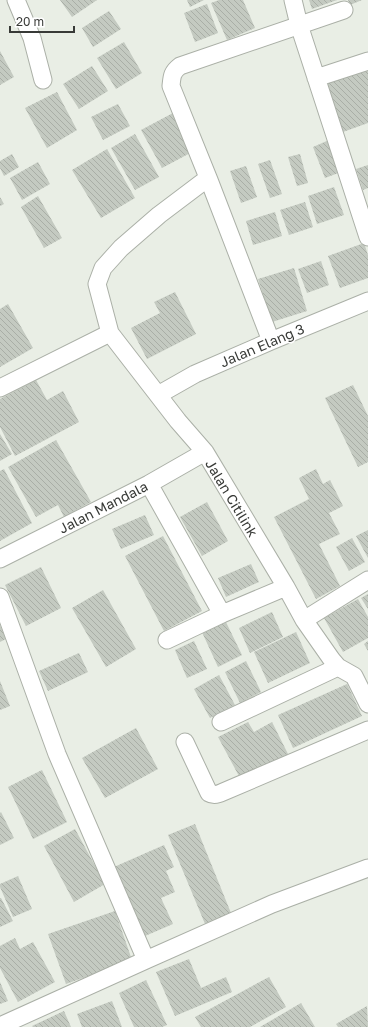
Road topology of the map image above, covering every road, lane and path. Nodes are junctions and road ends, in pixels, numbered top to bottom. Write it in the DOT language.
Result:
graph roads {
  1 [pos="16,0"];
  2 [pos="293,0"];
  3 [pos="344,10"];
  4 [pos="299,25"];
  5 [pos="368,61"];
  6 [pos="316,78"];
  7 [pos="43,80"];
  8 [pos="208,178"];
  9 [pos="368,238"];
  10 [pos="368,301"];
  11 [pos="110,333"];
  12 [pos="271,341"];
  13 [pos="0,388"];
  14 [pos="158,395"];
  15 [pos="205,452"];
  16 [pos="149,484"];
  17 [pos="0,560"];
  18 [pos="368,580"];
  19 [pos="286,587"];
  20 [pos="0,597"];
  21 [pos="222,614"];
  22 [pos="304,620"];
  23 [pos="167,640"];
  24 [pos="338,667"];
  25 [pos="368,704"];
  26 [pos="221,722"];
  27 [pos="368,730"];
  28 [pos="185,742"];
  29 [pos="368,868"];
  30 [pos="146,960"];
  31 [pos="0,1026"];
  1 -- 7 [label="street"];
  2 -- 4 [label="street"];
  3 -- 4 [label="street"];
  4 -- 6 [label="street"];
  4 -- 8 [label="street"];
  5 -- 6 [label="street"];
  6 -- 9 [label="street"];
  8 -- 11 [label="street, Jalan Citilink"];
  8 -- 12 [label="street"];
  10 -- 12 [label="street, Jalan Elang 3"];
  11 -- 13 [label="street"];
  11 -- 14 [label="street, Jalan Citilink"];
  12 -- 14 [label="street, Jalan Elang 3"];
  14 -- 15 [label="street, Jalan Citilink"];
  15 -- 16 [label="street, Jalan Mandala"];
  15 -- 19 [label="street, Jalan Citilink"];
  16 -- 17 [label="street, Jalan Mandala"];
  16 -- 21 [label="street"];
  18 -- 22 [label="street"];
  19 -- 21 [label="street"];
  19 -- 22 [label="street, Jalan Citilink"];
  20 -- 30 [label="street"];
  21 -- 23 [label="street"];
  22 -- 24 [label="street, Jalan Citilink"];
  24 -- 25 [label="street, Jalan Citilink"];
  24 -- 26 [label="street"];
  27 -- 28 [label="street"];
  29 -- 30 [label="street"];
  30 -- 31 [label="street"];
}
